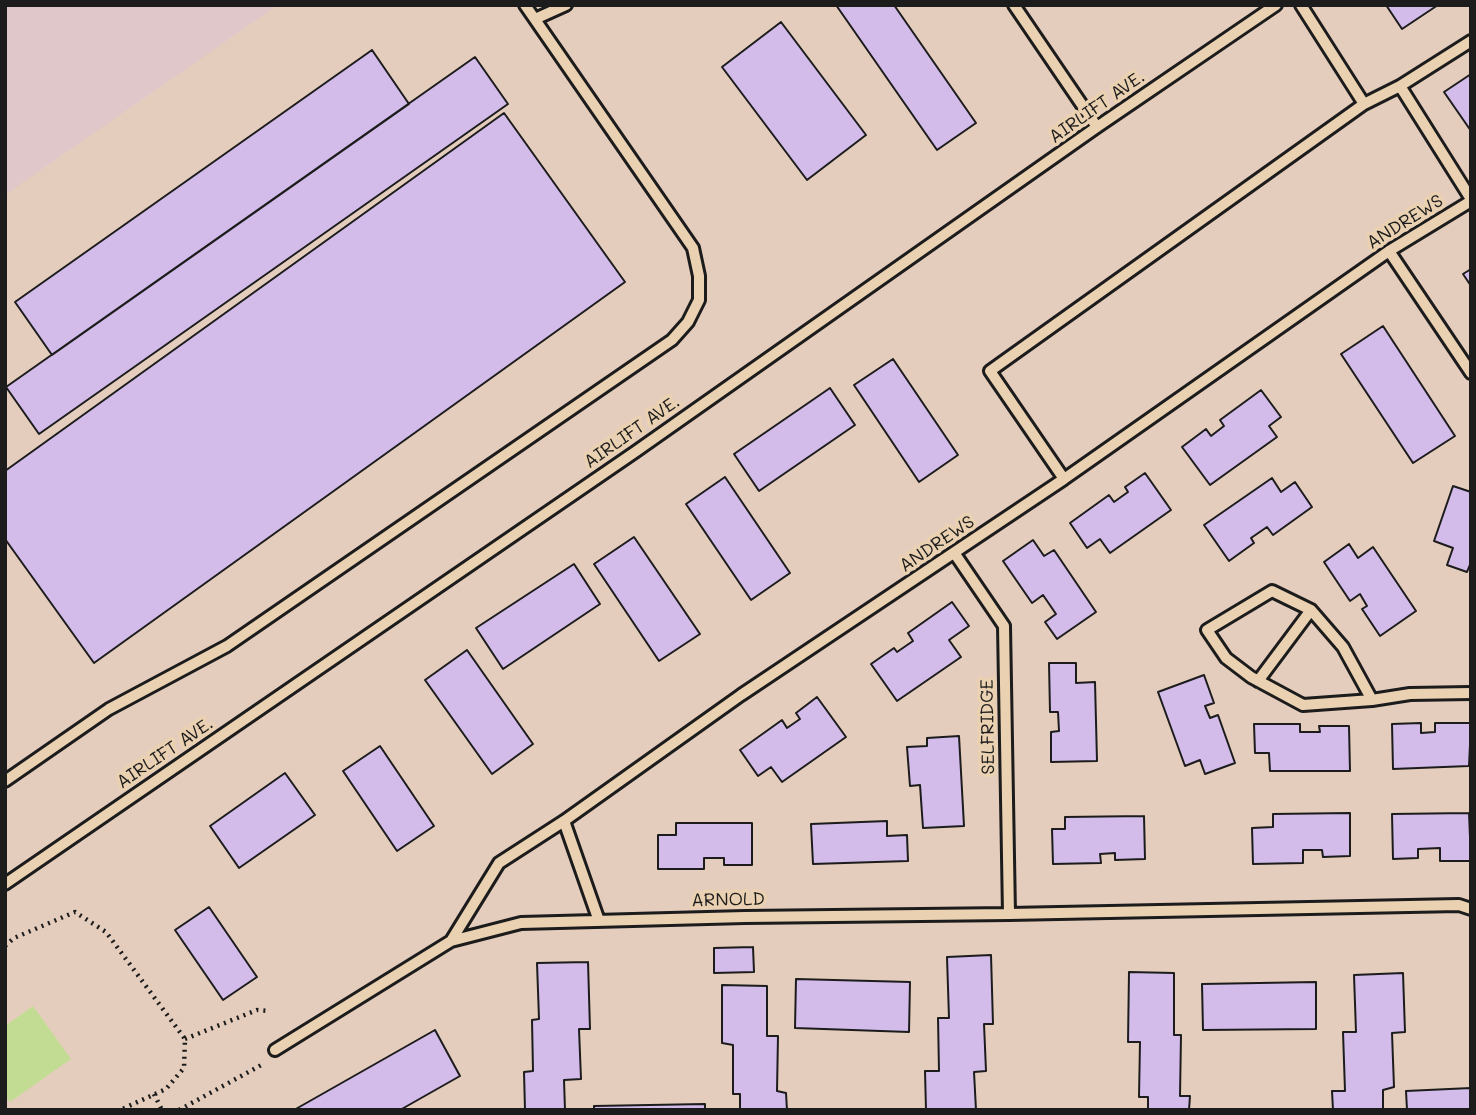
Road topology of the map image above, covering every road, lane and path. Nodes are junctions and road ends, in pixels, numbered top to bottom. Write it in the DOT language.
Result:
graph roads {
  1 [pos="525,5"];
  2 [pos="566,5"];
  3 [pos="1014,5"];
  4 [pos="1276,5"];
  5 [pos="1301,5"];
  6 [pos="535,19"];
  7 [pos="1471,41"];
  8 [pos="1400,86"];
  9 [pos="1364,104"];
  10 [pos="1097,127"];
  11 [pos="1471,200"];
  12 [pos="1389,251"];
  13 [pos="1471,373"];
  14 [pos="1064,479"];
  15 [pos="955,554"];
  16 [pos="1311,610"];
  17 [pos="1258,681"];
  18 [pos="1471,693"];
  19 [pos="1372,700"];
  20 [pos="5,781"];
  21 [pos="564,821"];
  22 [pos="5,884"];
  23 [pos="1471,909"];
  24 [pos="1009,914"];
  25 [pos="598,922"];
  26 [pos="451,941"];
  27 [pos="5,946"];
  28 [pos="268,1011"];
  29 [pos="185,1039"];
  30 [pos="275,1050"];
  31 [pos="154,1094"];
  32 [pos="120,1110"];
  33 [pos="162,1110"];
  34 [pos="179,1110"];
  1 -- 6 [label="lane"];
  2 -- 6 [label="lane"];
  3 -- 10 [label="lane"];
  4 -- 10 [label="lane, AIRLIFT AVE."];
  5 -- 9 [label="lane"];
  6 -- 20 [label="lane"];
  7 -- 8 [label="lane"];
  8 -- 9 [label="lane"];
  8 -- 11 [label="lane"];
  9 -- 14 [label="lane"];
  10 -- 22 [label="lane, AIRLIFT AVE."];
  11 -- 12 [label="lane, ANDREWS"];
  12 -- 13 [label="lane"];
  12 -- 14 [label="lane, ANDREWS"];
  14 -- 15 [label="lane, ANDREWS"];
  15 -- 21 [label="lane, ANDREWS"];
  15 -- 24 [label="lane, SELFRIDGE"];
  16 -- 17 [label="lane"];
  16 -- 17 [label="lane"];
  16 -- 19 [label="lane"];
  17 -- 19 [label="lane"];
  18 -- 19 [label="lane"];
  21 -- 25 [label="lane"];
  21 -- 26 [label="lane, ANDREWS"];
  23 -- 24 [label="lane, ARNOLD"];
  24 -- 25 [label="lane, ARNOLD"];
  25 -- 26 [label="lane, ARNOLD"];
  26 -- 30 [label="lane"];
  27 -- 29 [label="path"];
  28 -- 29 [label="path"];
  29 -- 31 [label="path"];
  30 -- 34 [label="path"];
  31 -- 32 [label="path"];
  31 -- 33 [label="path"];
}
